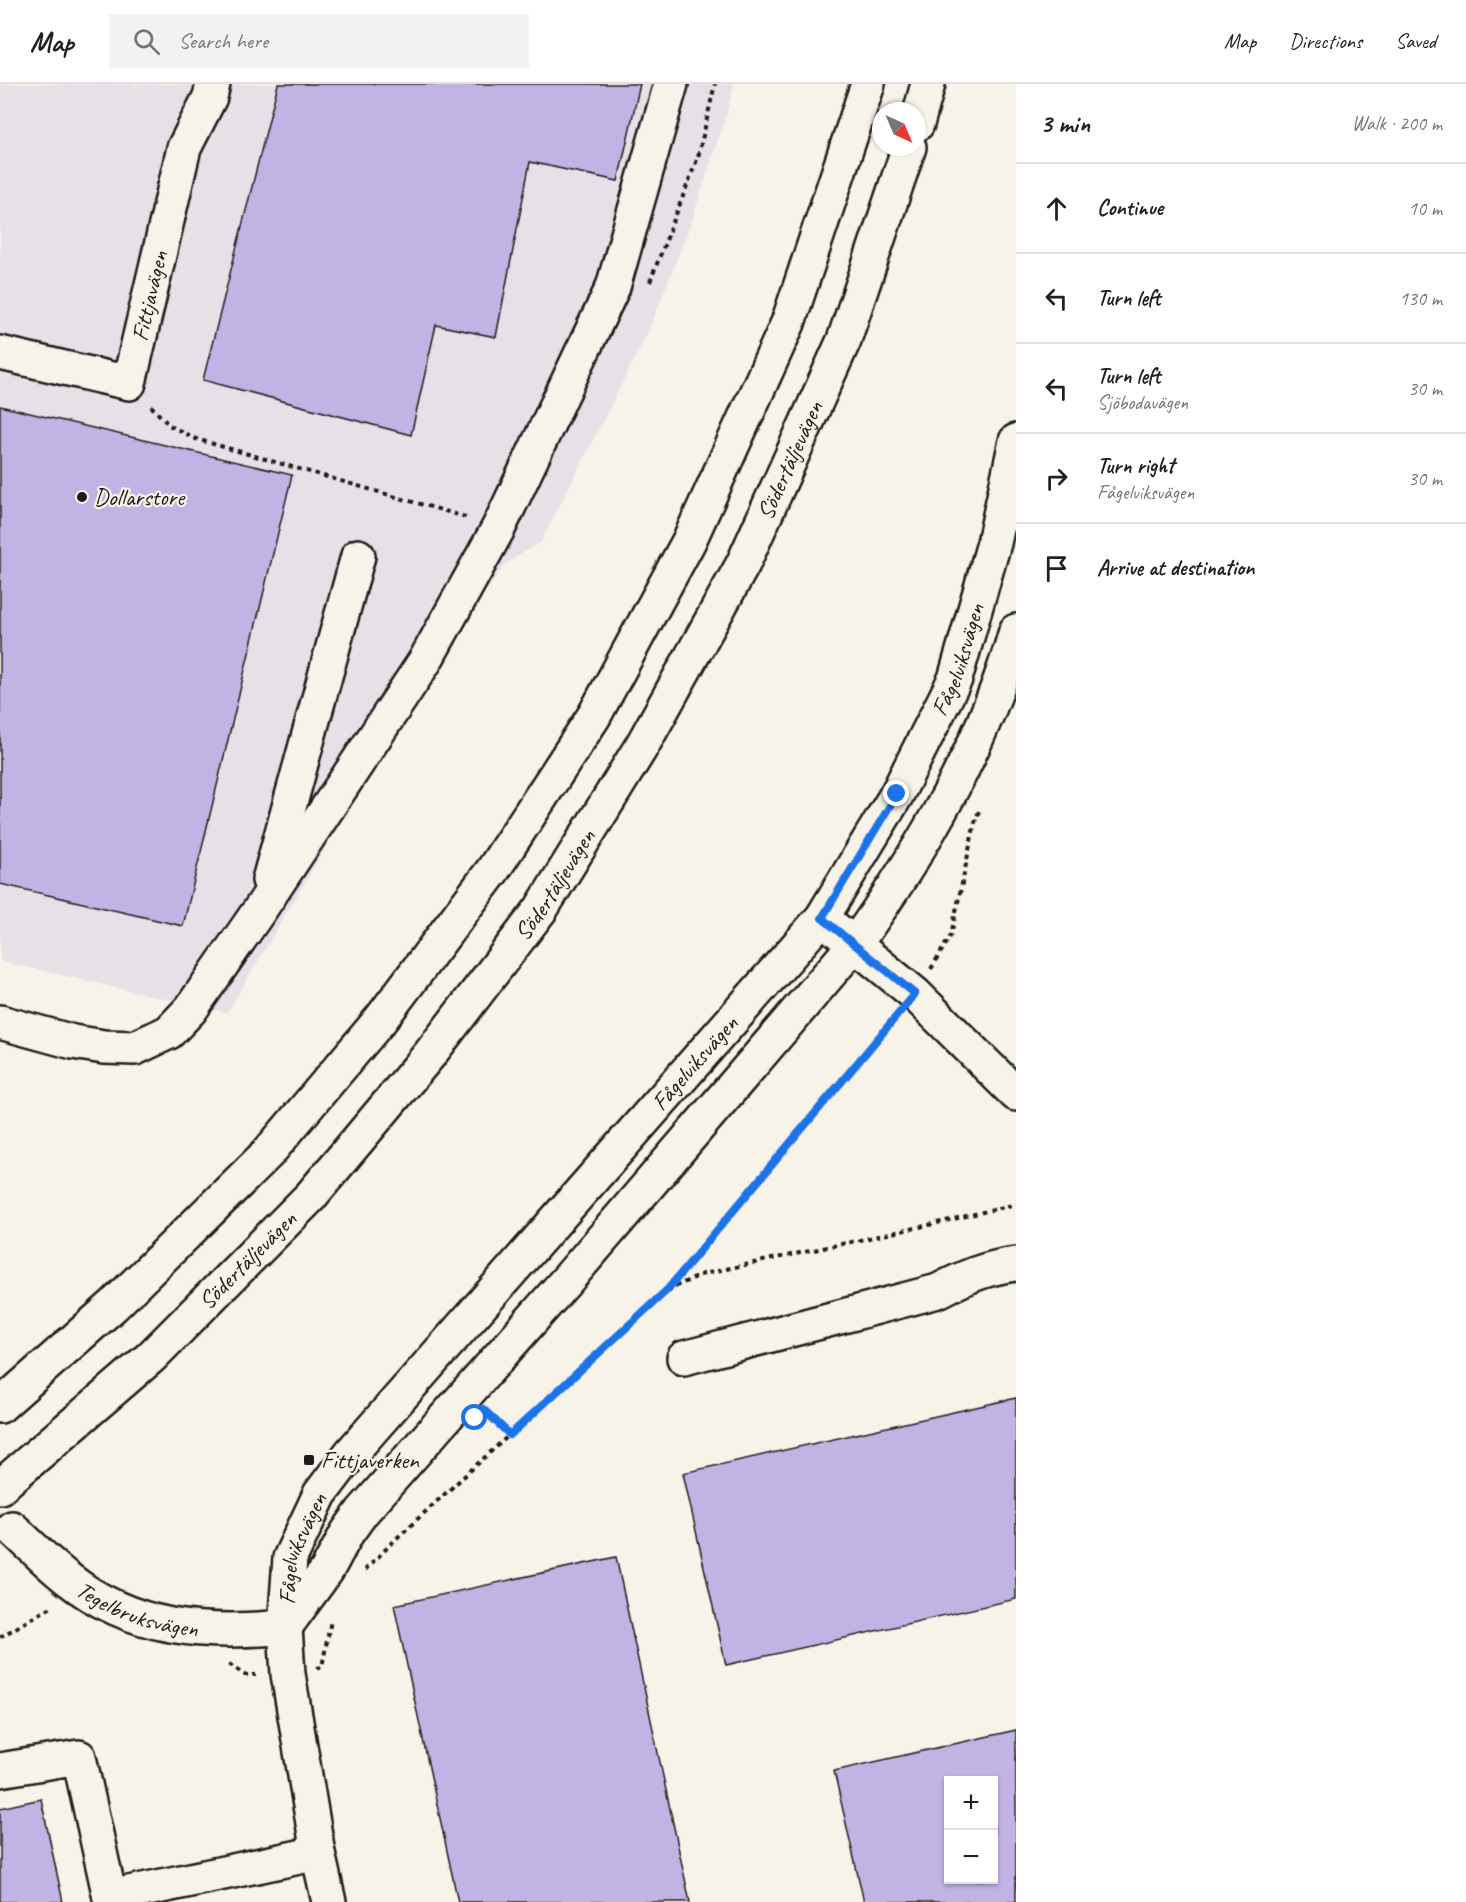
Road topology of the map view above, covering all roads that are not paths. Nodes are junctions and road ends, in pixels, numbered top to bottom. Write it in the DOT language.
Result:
graph roads {
  1 [pos="213,84"];
  2 [pos="671,84"];
  3 [pos="928,84"];
  4 [pos="867,87"];
  5 [pos="923,102"];
  6 [pos="906,156"];
  7 [pos="0,352"];
  8 [pos="1016,441"];
  9 [pos="358,556"];
  10 [pos="1016,631"];
  11 [pos="261,908"];
  12 [pos="822,918"];
  13 [pos="855,944"];
  14 [pos="0,1022"];
  15 [pos="1016,1094"];
  16 [pos="1016,1264"];
  17 [pos="684,1358"];
  18 [pos="0,1406"];
  19 [pos="0,1487"];
  20 [pos="12,1528"];
  21 [pos="285,1627"];
  22 [pos="0,1770"];
  23 [pos="318,1853"];
  24 [pos="110,1899"];
  25 [pos="329,1902"];
  1 -- 7 [label="main road, Fittjavägen"];
  2 -- 11 [label="main road"];
  3 -- 5 [label="main road"];
  4 -- 18 [label="main road"];
  6 -- 19 [label="main road, Södertäljevägen"];
  8 -- 12 [label="main road, Fågelviksvägen"];
  9 -- 11 [label="main road"];
  10 -- 13 [label="main road, Fågelviksvägen"];
  11 -- 14 [label="main road"];
  12 -- 13 [label="main road"];
  12 -- 21 [label="main road, Fågelviksvägen"];
  13 -- 15 [label="main road"];
  13 -- 21 [label="main road, Fågelviksvägen"];
  16 -- 17 [label="main road"];
  20 -- 21 [label="main road, Tegelbruksvägen"];
  21 -- 23 [label="main road, Fågelviksvägen"];
  22 -- 24 [label="main road"];
  23 -- 24 [label="main road"];
  23 -- 25 [label="main road, Fågelviksvägen"];
}
